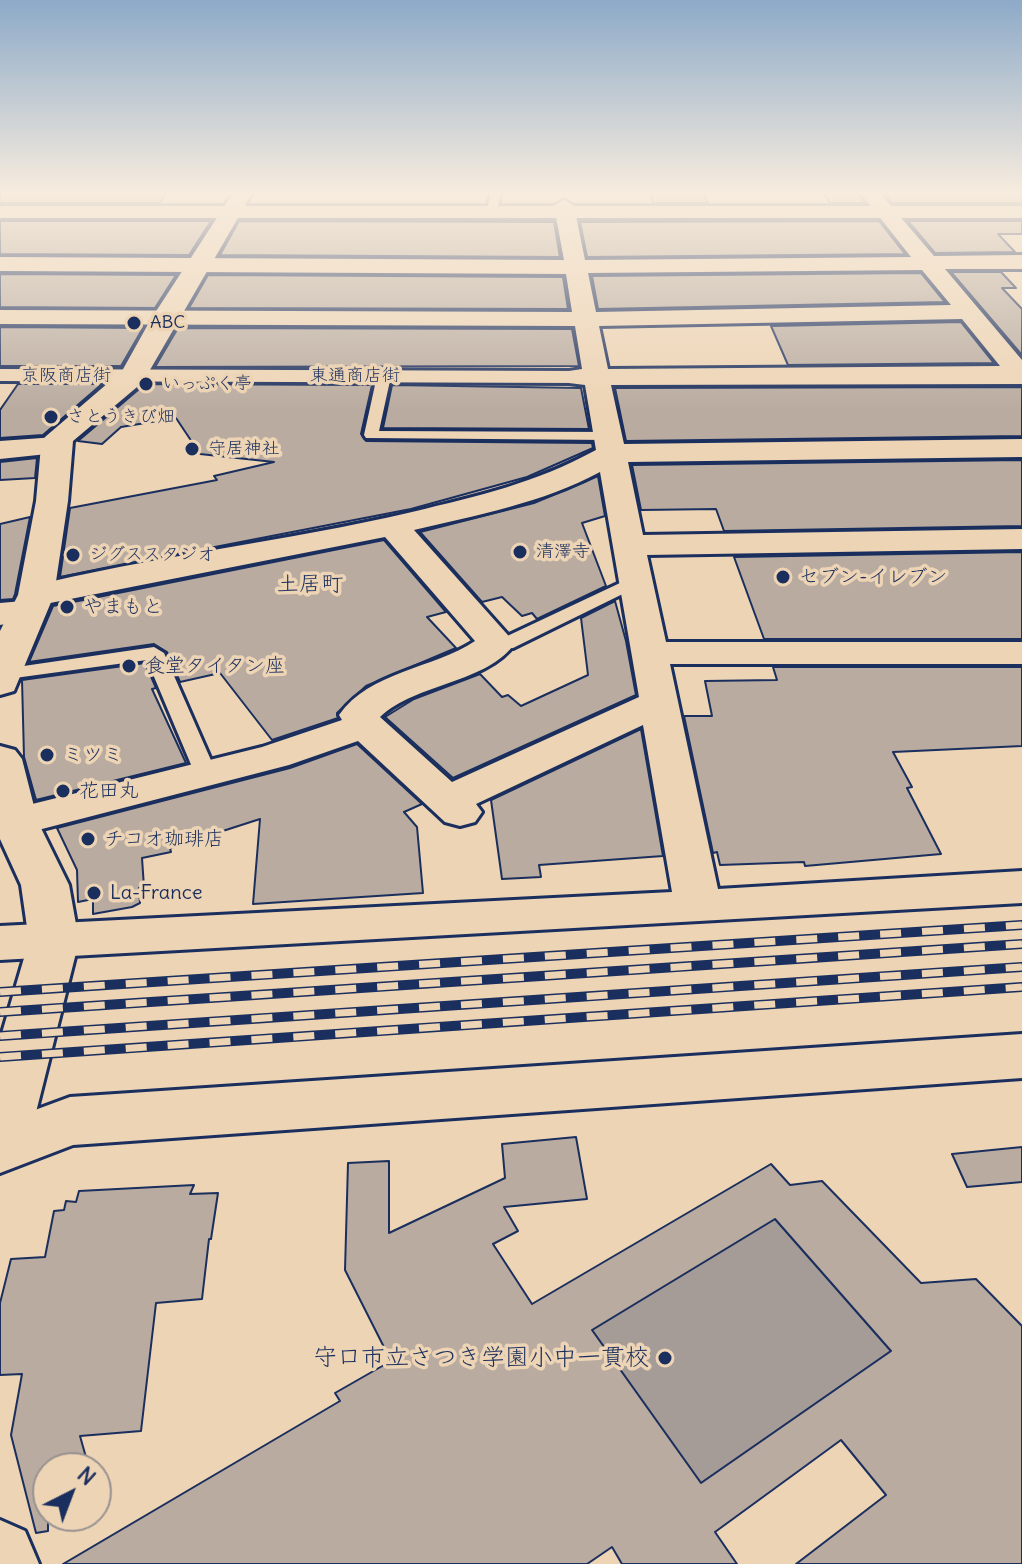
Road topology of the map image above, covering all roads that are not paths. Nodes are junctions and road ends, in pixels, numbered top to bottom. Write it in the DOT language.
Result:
graph roads {
  1 [pos="0,264"];
  2 [pos="200,264"];
  3 [pos="574,264"];
  4 [pos="842,264"];
  5 [pos="931,264"];
  6 [pos="575,267"];
  7 [pos="969,312"];
  8 [pos="0,317"];
  9 [pos="164,319"];
  10 [pos="586,319"];
  11 [pos="0,375"];
  12 [pos="1021,375"];
  13 [pos="133,376"];
  14 [pos="384,376"];
  15 [pos="588,378"];
  16 [pos="612,445"];
  17 [pos="56,446"];
  18 [pos="1022,448"];
  19 [pos="0,450"];
  20 [pos="393,526"];
  21 [pos="1022,539"];
  22 [pos="631,545"];
  23 [pos="637,580"];
  24 [pos="21,607"];
  25 [pos="497,643"];
  26 [pos="652,653"];
  27 [pos="1022,653"];
  28 [pos="1,679"];
  29 [pos="660,702"];
  30 [pos="365,726"];
  31 [pos="0,759"];
  32 [pos="206,774"];
  33 [pos="8,824"];
  34 [pos="1022,887"];
  35 [pos="698,907"];
  36 [pos="54,941"];
  37 [pos="0,943"];
  38 [pos="1022,1056"];
  39 [pos="0,1140"];
  40 [pos="0,1148"];
  41 [pos="0,1556"];
  42 [pos="3,1564"];
  1 -- 2 [label="street"];
  2 -- 6 [label="street"];
  2 -- 9 [label="main road"];
  3 -- 6 [label="street"];
  4 -- 6 [label="street"];
  5 -- 7 [label="street"];
  6 -- 10 [label="street"];
  7 -- 10 [label="street"];
  7 -- 12 [label="street"];
  8 -- 9 [label="street"];
  9 -- 10 [label="street"];
  9 -- 13 [label="main road"];
  10 -- 15 [label="street"];
  11 -- 13 [label="street, 京阪商店街"];
  12 -- 15 [label="street"];
  13 -- 14 [label="street, 東通商店街"];
  13 -- 17 [label="main road"];
  14 -- 15 [label="street, 東通商店街"];
  14 -- 16 [label="lane"];
  15 -- 16 [label="street"];
  16 -- 18 [label="street"];
  16 -- 20 [label="street"];
  16 -- 22 [label="street"];
  17 -- 19 [label="street"];
  17 -- 24 [label="main road"];
  20 -- 24 [label="street"];
  20 -- 25 [label="street"];
  21 -- 22 [label="street"];
  22 -- 23 [label="street"];
  23 -- 25 [label="lane"];
  23 -- 26 [label="street"];
  24 -- 28 [label="main road"];
  25 -- 30 [label="street"];
  26 -- 27 [label="street"];
  26 -- 29 [label="street"];
  28 -- 32 [label="lane"];
  29 -- 30 [label="street"];
  29 -- 35 [label="street"];
  30 -- 32 [label="street"];
  31 -- 33 [label="main road"];
  32 -- 33 [label="street"];
  33 -- 36 [label="main road"];
  34 -- 35 [label="street"];
  35 -- 36 [label="street"];
  36 -- 37 [label="street"];
  36 -- 39 [label="main road"];
  38 -- 40 [label="main road"];
  41 -- 42 [label="street"];
}
